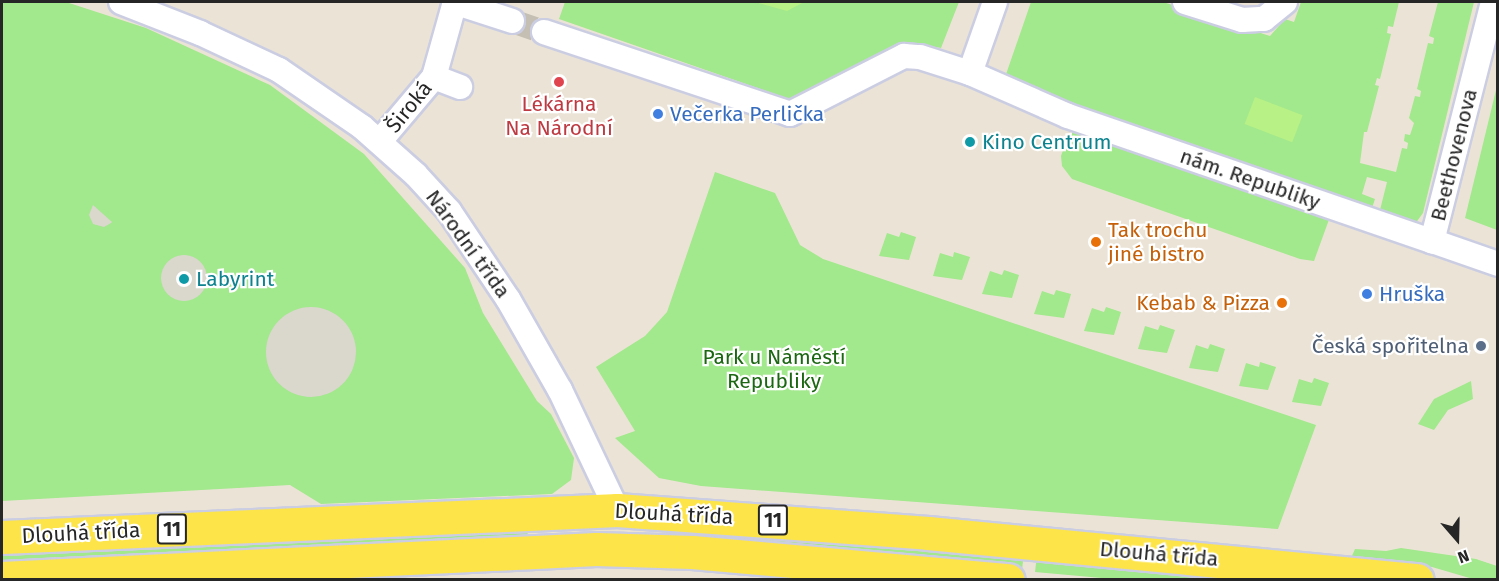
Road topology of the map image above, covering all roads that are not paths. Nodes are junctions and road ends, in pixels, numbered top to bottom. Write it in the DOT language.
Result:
graph roads {
  1 [pos="121,2"];
  2 [pos="455,2"];
  3 [pos="995,2"];
  4 [pos="1185,2"];
  5 [pos="1285,2"];
  6 [pos="1493,2"];
  7 [pos="512,21"];
  8 [pos="544,32"];
  9 [pos="970,73"];
  10 [pos="434,77"];
  11 [pos="460,87"];
  12 [pos="380,141"];
  13 [pos="1431,241"];
  14 [pos="1497,264"];
  15 [pos="617,510"];
  16 [pos="2,537"];
  17 [pos="654,550"];
  18 [pos="2,578"];
  19 [pos="1008,579"];
  20 [pos="1417,579"];
  1 -- 12 [label="street, Národní třída"];
  2 -- 7 [label="street, Široká"];
  2 -- 10 [label="street, Široká"];
  3 -- 9 [label="street"];
  4 -- 5 [label="street"];
  6 -- 13 [label="street, Beethovenova"];
  8 -- 9 [label="street, nám. Republiky"];
  9 -- 13 [label="street, nám. Republiky"];
  10 -- 11 [label="street"];
  10 -- 12 [label="street, Široká"];
  12 -- 15 [label="street, Národní třída"];
  13 -- 14 [label="street, Beethovenova"];
  15 -- 16 [label="main road, Dlouhá třída / 11"];
  15 -- 17 [label="main road, Národní třída"];
  15 -- 20 [label="main road, Dlouhá třída / 11"];
  17 -- 18 [label="main road, Dlouhá třída / 11"];
  17 -- 19 [label="main road, 11"];
}
